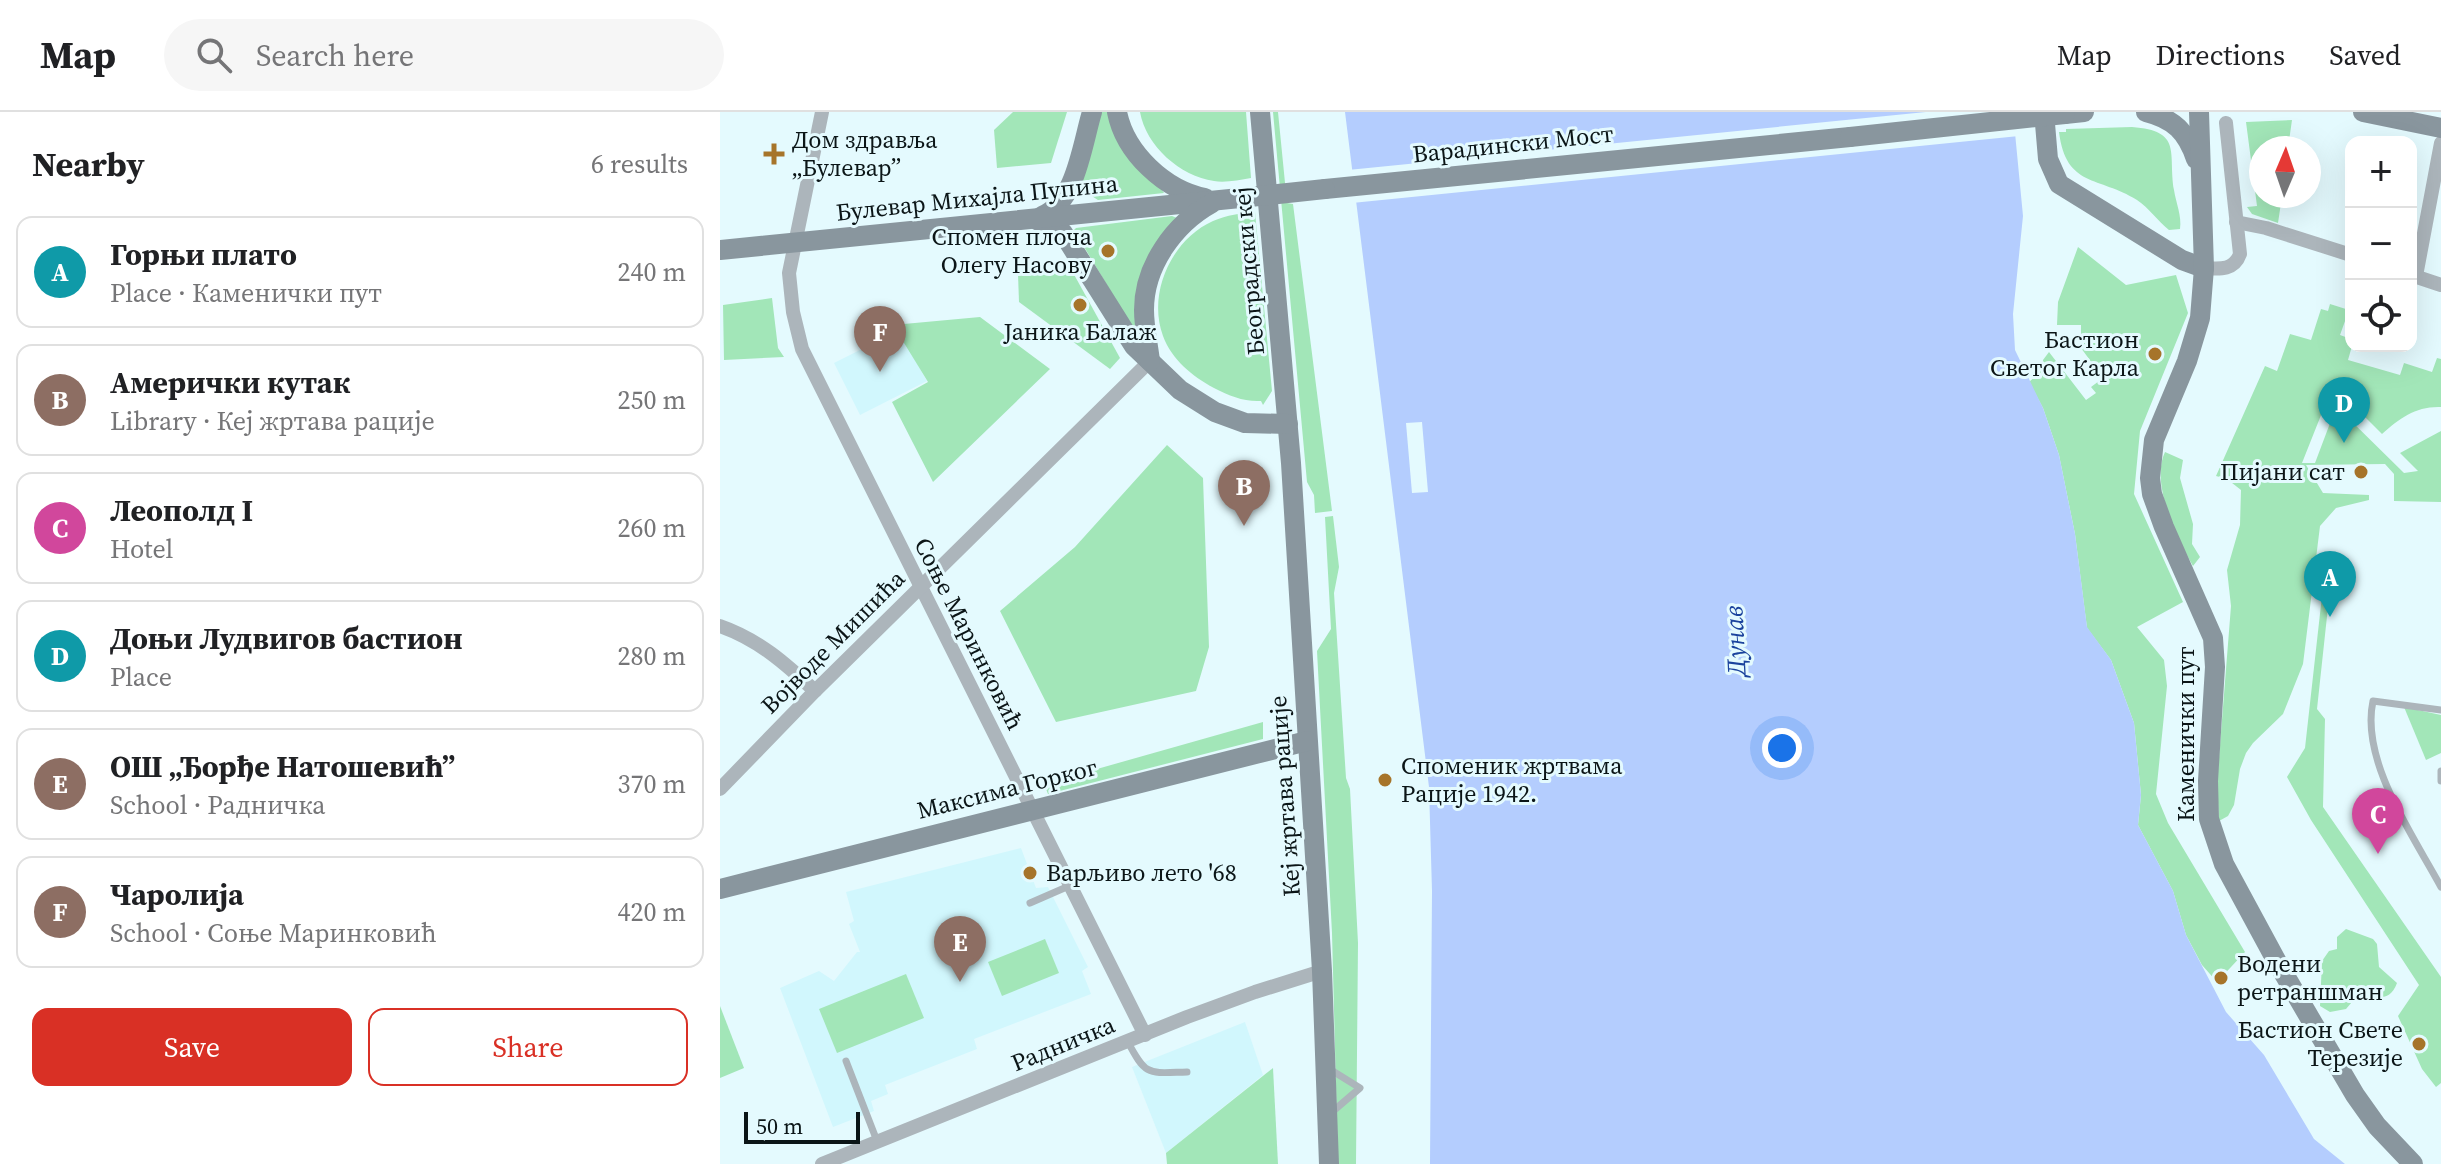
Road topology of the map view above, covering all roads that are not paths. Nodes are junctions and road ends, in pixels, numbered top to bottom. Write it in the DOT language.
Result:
graph roads {
  1 [pos="822,112"];
  2 [pos="1092,112"];
  3 [pos="1117,112"];
  4 [pos="1260,112"];
  5 [pos="2146,112"];
  6 [pos="2199,112"];
  7 [pos="2363,112"];
  8 [pos="2064,113"];
  9 [pos="2226,123"];
  10 [pos="2441,128"];
  11 [pos="2441,143"];
  12 [pos="2200,170"];
  13 [pos="1240,198"];
  14 [pos="1217,201"];
  15 [pos="1033,219"];
  16 [pos="2236,222"];
  17 [pos="794,243"];
  18 [pos="720,250"];
  19 [pos="2345,253"];
  20 [pos="2417,257"];
  21 [pos="2204,268"];
  22 [pos="2417,277"];
  23 [pos="2441,285"];
  24 [pos="1150,361"];
  25 [pos="1288,424"];
  26 [pos="920,585"];
  27 [pos="720,626"];
  28 [pos="815,691"];
  29 [pos="2440,710"];
  30 [pos="1307,741"];
  31 [pos="2441,771"];
  32 [pos="2441,781"];
  33 [pos="720,789"];
  34 [pos="1032,810"];
  35 [pos="1069,886"];
  36 [pos="2441,887"];
  37 [pos="720,889"];
  38 [pos="1030,903"];
  39 [pos="1322,971"];
  40 [pos="1145,1035"];
  41 [pos="1128,1042"];
  42 [pos="846,1061"];
  43 [pos="1326,1066"];
  44 [pos="1187,1072"];
  45 [pos="1328,1115"];
  46 [pos="877,1142"];
  47 [pos="822,1164"];
  48 [pos="1329,1164"];
  49 [pos="2413,1164"];
  1 -- 17 [label="street, Соње Маринковић"];
  2 -- 15 [label="main road"];
  3 -- 14 [label="main road"];
  4 -- 25 [label="main road, Београдски кеј"];
  5 -- 12 [label="main road"];
  6 -- 12 [label="main road, Каменички пут"];
  7 -- 10 [label="main road"];
  8 -- 13 [label="main road, Варадински Мост, bridge"];
  8 -- 21 [label="main road"];
  9 -- 16 [label="street"];
  11 -- 20 [label="street"];
  12 -- 21 [label="main road, Каменички пут"];
  13 -- 14 [label="main road, Булевар Михајла Пупина"];
  14 -- 15 [label="main road, Булевар Михајла Пупина"];
  14 -- 24 [label="main road"];
  15 -- 17 [label="main road, Булевар Михајла Пупина"];
  15 -- 24 [label="main road"];
  16 -- 19 [label="street"];
  16 -- 21 [label="street"];
  17 -- 18 [label="main road, Булевар Михајла Пупина"];
  17 -- 26 [label="street, Соње Маринковић"];
  21 -- 49 [label="main road, Каменички пут"];
  22 -- 23 [label="street"];
  24 -- 25 [label="main road"];
  24 -- 26 [label="street, Војводе Мишића"];
  25 -- 30 [label="main road, Кеј жртава рације"];
  26 -- 28 [label="street, Војводе Мишића"];
  26 -- 34 [label="street, Соње Маринковић"];
  27 -- 28 [label="street"];
  28 -- 33 [label="street, Војводе Мишића"];
  29 -- 36 [label="lane"];
  30 -- 34 [label="main road, Максима Горког"];
  30 -- 39 [label="main road, Кеј жртава рације"];
  31 -- 32 [label="lane"];
  34 -- 35 [label="street, Соње Маринковић"];
  34 -- 37 [label="main road, Максима Горког"];
  35 -- 38 [label="lane"];
  35 -- 40 [label="street, Соње Маринковић"];
  39 -- 40 [label="street, Радничка"];
  39 -- 43 [label="main road, Кеј жртава рације"];
  40 -- 41 [label="street, Радничка"];
  41 -- 44 [label="lane"];
  41 -- 46 [label="street, Радничка"];
  42 -- 46 [label="lane"];
  43 -- 45 [label="main road, Кеј жртава рације"];
  43 -- 45 [label="lane"];
  45 -- 48 [label="main road, Кеј жртава рације"];
  46 -- 47 [label="street, Радничка"];
}
